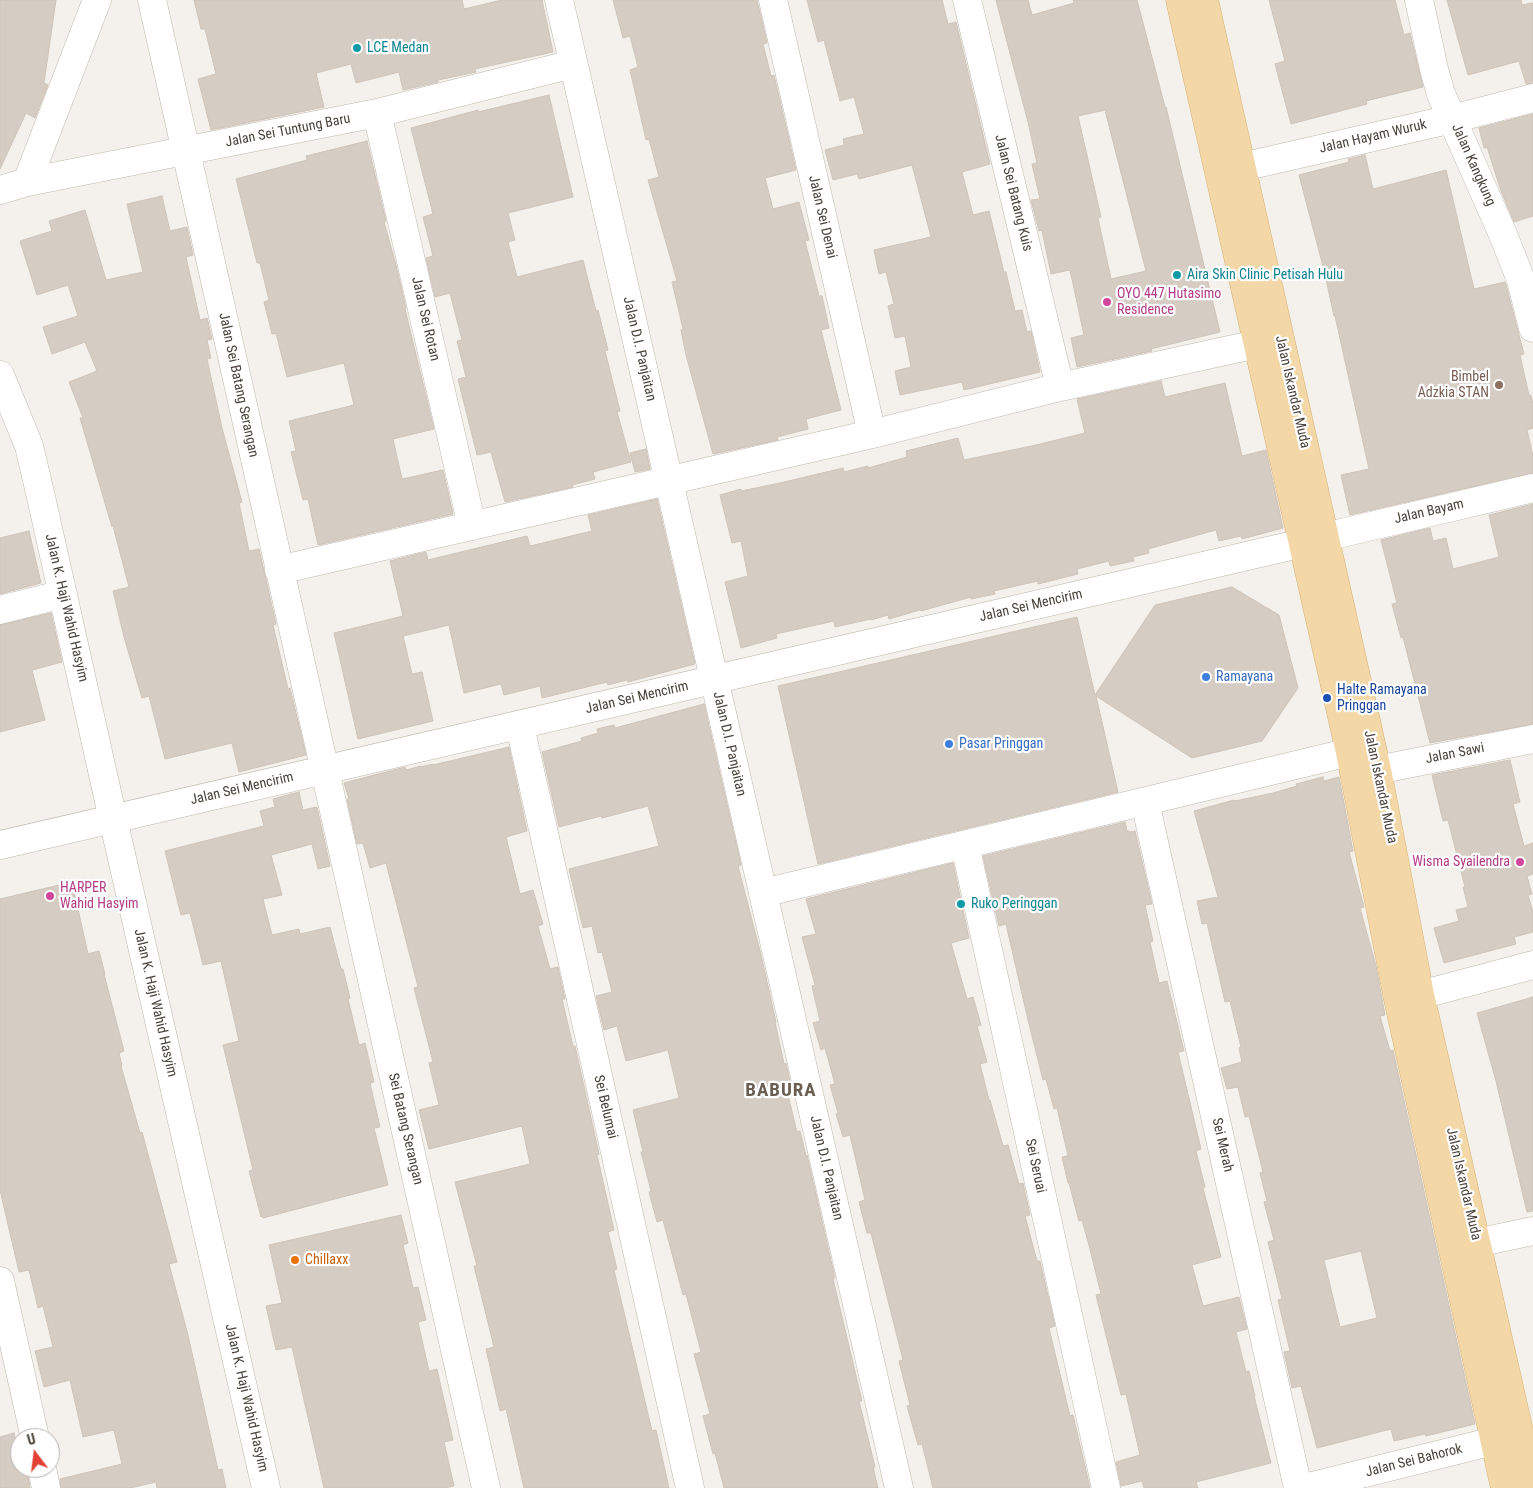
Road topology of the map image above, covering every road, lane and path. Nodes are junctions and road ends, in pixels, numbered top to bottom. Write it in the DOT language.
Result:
graph roads {
  1 [pos="97,0"];
  2 [pos="152,0"];
  3 [pos="559,0"];
  4 [pos="773,0"];
  5 [pos="967,0"];
  6 [pos="1180,0"];
  7 [pos="1204,0"];
  8 [pos="1419,0"];
  9 [pos="573,64"];
  10 [pos="1533,98"];
  11 [pos="377,113"];
  12 [pos="1452,118"];
  13 [pos="186,151"];
  14 [pos="1242,167"];
  15 [pos="27,182"];
  16 [pos="0,190"];
  17 [pos="1524,260"];
  18 [pos="1533,328"];
  19 [pos="1269,341"];
  20 [pos="0,375"];
  21 [pos="1060,387"];
  22 [pos="872,434"];
  23 [pos="669,481"];
  24 [pos="1533,488"];
  25 [pos="472,526"];
  26 [pos="1314,540"];
  27 [pos="279,570"];
  28 [pos="63,594"];
  29 [pos="0,610"];
  30 [pos="714,680"];
  31 [pos="520,726"];
  32 [pos="1533,739"];
  33 [pos="1366,756"];
  34 [pos="324,770"];
  35 [pos="1146,802"];
  36 [pos="112,819"];
  37 [pos="0,845"];
  38 [pos="965,845"];
  39 [pos="763,893"];
  40 [pos="1533,965"];
  41 [pos="1409,997"];
  42 [pos="1533,1231"];
  43 [pos="1476,1243"];
  44 [pos="0,1281"];
  45 [pos="10,1371"];
  46 [pos="31,1428"];
  47 [pos="1516,1431"];
  48 [pos="266,1488"];
  49 [pos="486,1488"];
  50 [pos="690,1488"];
  51 [pos="899,1488"];
  52 [pos="1106,1488"];
  53 [pos="1298,1488"];
  54 [pos="1304,1488"];
  55 [pos="1505,1488"];
  56 [pos="1532,1488"];
  1 -- 15 [label="street"];
  2 -- 13 [label="street, Jalan Sei Batang Serangan"];
  3 -- 9 [label="street, Jalan D.I. Panjaitan"];
  4 -- 22 [label="street, Jalan Sei Denai"];
  5 -- 21 [label="street, Jalan Sei Batang Kuis"];
  6 -- 19 [label="main road, Jalan Iskandar Muda"];
  7 -- 14 [label="main road, Jalan Iskandar Muda"];
  8 -- 12 [label="street, Jalan Kangkung"];
  9 -- 11 [label="street, Jalan Sei Tuntung Baru"];
  9 -- 23 [label="street, Jalan D.I. Panjaitan"];
  10 -- 12 [label="street, Jalan Hayam Wuruk"];
  11 -- 13 [label="street, Jalan Sei Tuntung Baru"];
  11 -- 25 [label="street, Jalan Sei Rotan"];
  12 -- 14 [label="street, Jalan Hayam Wuruk"];
  12 -- 17 [label="street, Jalan Kangkung"];
  13 -- 15 [label="street, Jalan Sei Tuntung Baru"];
  13 -- 27 [label="street, Jalan Sei Batang Serangan"];
  14 -- 19 [label="main road, Jalan Iskandar Muda"];
  15 -- 16 [label="street, Jalan Sei Tuntung Baru"];
  17 -- 18 [label="street, Jalan Kangkung"];
  19 -- 21 [label="street"];
  19 -- 26 [label="main road, Jalan Iskandar Muda"];
  20 -- 28 [label="street, Jalan K. Haji Wahid Hasyim"];
  21 -- 22 [label="street"];
  22 -- 23 [label="street"];
  23 -- 25 [label="street"];
  23 -- 30 [label="street, Jalan D.I. Panjaitan"];
  24 -- 26 [label="street, Jalan Bayam"];
  25 -- 27 [label="street"];
  26 -- 30 [label="street, Jalan Sei Mencirim"];
  26 -- 33 [label="main road, Jalan Iskandar Muda"];
  27 -- 34 [label="street, Jalan Sei Batang Serangan"];
  28 -- 29 [label="street"];
  28 -- 36 [label="street, Jalan K. Haji Wahid Hasyim"];
  30 -- 31 [label="street, Jalan Sei Mencirim"];
  30 -- 39 [label="street, Jalan D.I. Panjaitan"];
  31 -- 34 [label="street, Jalan Sei Mencirim"];
  31 -- 50 [label="street, Sei Belumai"];
  32 -- 33 [label="street, Jalan Sawi"];
  33 -- 35 [label="street, Jalan Sawi"];
  33 -- 41 [label="main road, Jalan Iskandar Muda"];
  34 -- 36 [label="street, Jalan Sei Mencirim"];
  34 -- 49 [label="street, Sei Batang Serangan"];
  35 -- 38 [label="street, Jalan Sawi"];
  35 -- 53 [label="street, Sei Merah"];
  36 -- 37 [label="street, Jalan Sei Mencirim"];
  36 -- 48 [label="street, Jalan K. Haji Wahid Hasyim"];
  38 -- 39 [label="street, Jalan Sawi"];
  38 -- 52 [label="street, Sei Seruai"];
  39 -- 51 [label="street, Jalan D.I. Panjaitan"];
  40 -- 41 [label="street"];
  41 -- 43 [label="main road, Jalan Iskandar Muda"];
  41 -- 47 [label="main road, Jalan Iskandar Muda"];
  42 -- 43 [label="street"];
  43 -- 47 [label="main road, Jalan Iskandar Muda"];
  44 -- 45 [label="street"];
  45 -- 46 [label="street"];
  47 -- 54 [label="street, Jalan Sei Bahorok"];
  47 -- 55 [label="main road, Jalan Iskandar Muda"];
  47 -- 56 [label="main road, Jalan Iskandar Muda"];
}
